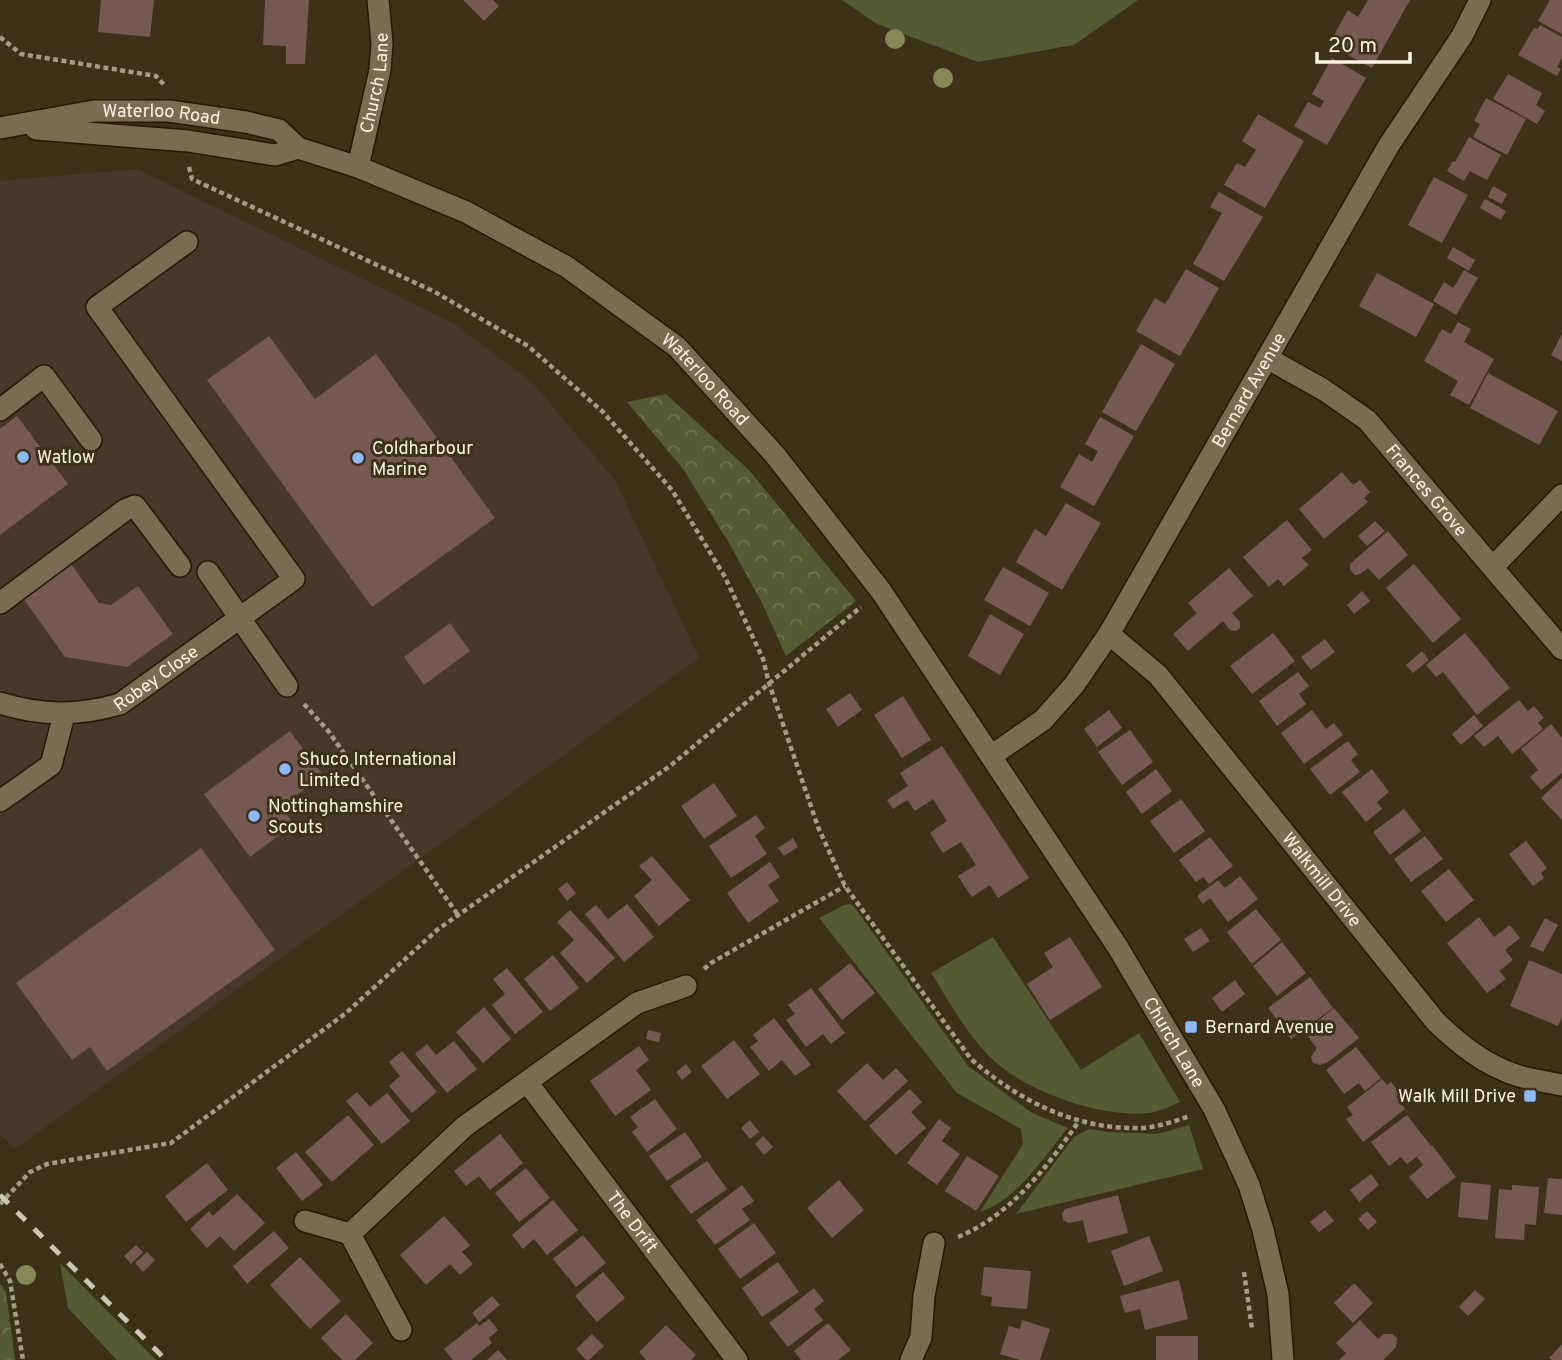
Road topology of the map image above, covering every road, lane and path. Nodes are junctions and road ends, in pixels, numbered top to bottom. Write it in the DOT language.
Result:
graph roads {
  1 [pos="378,0"];
  2 [pos="1480,0"];
  3 [pos="0,37"];
  4 [pos="169,90"];
  5 [pos="8,127"];
  6 [pos="186,157"];
  7 [pos="358,167"];
  8 [pos="187,242"];
  9 [pos="1267,358"];
  10 [pos="0,410"];
  11 [pos="91,440"];
  12 [pos="1562,495"];
  13 [pos="180,566"];
  14 [pos="1493,567"];
  15 [pos="208,572"];
  16 [pos="881,590"];
  17 [pos="0,603"];
  18 [pos="241,619"];
  19 [pos="1109,634"];
  20 [pos="1562,649"];
  21 [pos="769,682"];
  22 [pos="287,686"];
  23 [pos="0,703"];
  24 [pos="64,715"];
  25 [pos="991,756"];
  26 [pos="0,801"];
  27 [pos="845,886"];
  28 [pos="458,915"];
  29 [pos="686,986"];
  30 [pos="527,1082"];
  31 [pos="1562,1085"];
  32 [pos="1195,1115"];
  33 [pos="1079,1120"];
  34 [pos="0,1204"];
  35 [pos="305,1222"];
  36 [pos="350,1234"];
  37 [pos="934,1243"];
  38 [pos="1242,1261"];
  39 [pos="0,1264"];
  40 [pos="401,1330"];
  41 [pos="1252,1338"];
  42 [pos="23,1360"];
  43 [pos="737,1360"];
  44 [pos="911,1360"];
  45 [pos="1283,1360"];
  1 -- 7 [label="street, Church Lane"];
  2 -- 9 [label="street, Bernard Avenue"];
  3 -- 4 [label="path"];
  5 -- 7 [label="street, Waterloo Road"];
  6 -- 21 [label="path"];
  7 -- 16 [label="street, Waterloo Road"];
  8 -- 18 [label="street, Robey Close"];
  9 -- 14 [label="street, Frances Grove"];
  9 -- 19 [label="street, Bernard Avenue"];
  10 -- 11 [label="street"];
  12 -- 14 [label="street"];
  13 -- 17 [label="street"];
  14 -- 20 [label="street, Frances Grove"];
  15 -- 18 [label="street"];
  16 -- 21 [label="path"];
  16 -- 25 [label="street, Waterloo Road"];
  18 -- 22 [label="street"];
  18 -- 24 [label="street, Robey Close"];
  19 -- 25 [label="street, Bernard Avenue"];
  19 -- 31 [label="street, Walkmill Drive"];
  21 -- 27 [label="path"];
  21 -- 28 [label="path"];
  22 -- 28 [label="path"];
  23 -- 24 [label="street, Robey Close"];
  24 -- 26 [label="street"];
  25 -- 45 [label="street, Church Lane"];
  27 -- 29 [label="path"];
  27 -- 33 [label="path"];
  28 -- 34 [label="path"];
  29 -- 30 [label="street"];
  30 -- 36 [label="street"];
  30 -- 43 [label="street, The Drift"];
  32 -- 33 [label="path"];
  33 -- 37 [label="path"];
  35 -- 36 [label="street"];
  36 -- 40 [label="street"];
  37 -- 44 [label="street"];
  38 -- 41 [label="path"];
  39 -- 42 [label="path"];
}
